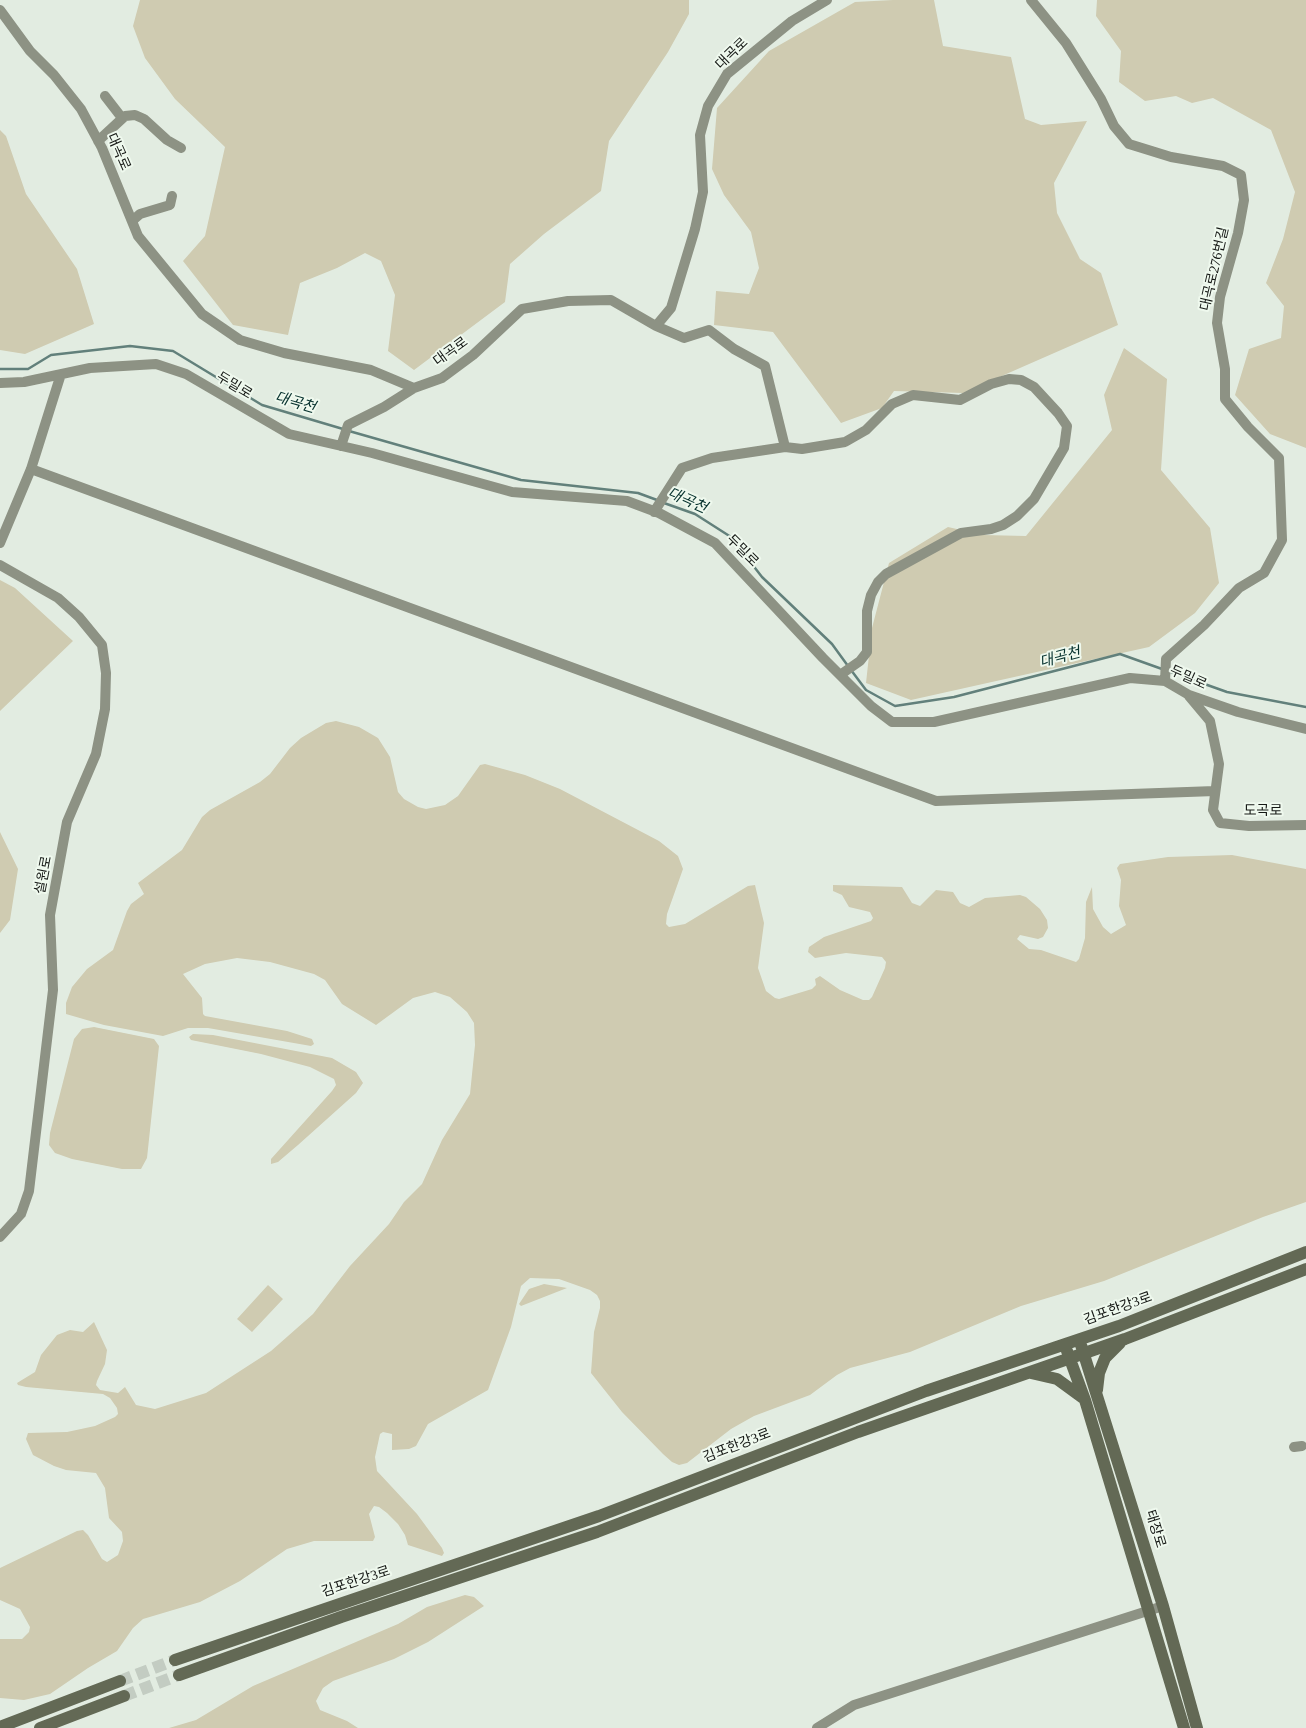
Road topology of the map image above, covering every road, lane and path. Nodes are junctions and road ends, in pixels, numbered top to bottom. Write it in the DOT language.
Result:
graph roads {
  1 [pos="827,0"];
  2 [pos="1031,0"];
  3 [pos="0,10"];
  4 [pos="105,96"];
  5 [pos="122,118"];
  6 [pos="98,141"];
  7 [pos="181,148"];
  8 [pos="172,196"];
  9 [pos="132,221"];
  10 [pos="656,326"];
  11 [pos="61,374"];
  12 [pos="0,383"];
  13 [pos="414,388"];
  14 [pos="341,446"];
  15 [pos="785,447"];
  16 [pos="32,469"];
  17 [pos="656,509"];
  18 [pos="0,543"];
  19 [pos="0,565"];
  20 [pos="843,673"];
  21 [pos="1165,678"];
  22 [pos="1189,695"];
  23 [pos="1306,729"];
  24 [pos="1215,791"];
  25 [pos="1306,825"];
  26 [pos="0,1237"];
  27 [pos="1306,1252"];
  28 [pos="1306,1269"];
  29 [pos="1125,1339"];
  30 [pos="1079,1340"];
  31 [pos="1065,1344"];
  32 [pos="1083,1354"];
  33 [pos="1070,1359"];
  34 [pos="1028,1373"];
  35 [pos="1097,1393"];
  36 [pos="1086,1400"];
  37 [pos="1163,1606"];
  38 [pos="1150,1610"];
  39 [pos="175,1660"];
  40 [pos="179,1675"];
  41 [pos="120,1681"];
  42 [pos="124,1696"];
  43 [pos="0,1727"];
  44 [pos="40,1728"];
  45 [pos="817,1728"];
  46 [pos="1184,1728"];
  47 [pos="1198,1728"];
  1 -- 10 [label="street, 대곡로"];
  2 -- 21 [label="street, 대곡로276번길"];
  3 -- 6 [label="street, 대곡로"];
  4 -- 5 [label="street"];
  5 -- 6 [label="street"];
  5 -- 7 [label="street"];
  6 -- 9 [label="street, 대곡로"];
  8 -- 9 [label="street"];
  9 -- 13 [label="street, 대곡로"];
  10 -- 13 [label="street, 대곡로"];
  10 -- 15 [label="street"];
  11 -- 12 [label="street, 두밀로"];
  11 -- 14 [label="street, 두밀로"];
  11 -- 16 [label="street"];
  13 -- 14 [label="street"];
  14 -- 17 [label="street, 두밀로"];
  15 -- 17 [label="street"];
  15 -- 20 [label="street"];
  16 -- 18 [label="street"];
  16 -- 24 [label="street"];
  17 -- 20 [label="street, 두밀로"];
  19 -- 26 [label="street, 설원로"];
  20 -- 21 [label="street, 두밀로"];
  21 -- 22 [label="street, 두밀로"];
  22 -- 23 [label="street, 두밀로"];
  22 -- 24 [label="street"];
  24 -- 25 [label="street, 도곡로"];
  27 -- 30 [label="street, 김포한강3로"];
  28 -- 29 [label="street, 김포한강3로"];
  29 -- 32 [label="street, 김포한강3로"];
  29 -- 35 [label="street"];
  30 -- 31 [label="street, 김포한강3로"];
  30 -- 32 [label="street, 태장로"];
  31 -- 33 [label="street"];
  31 -- 39 [label="street, 김포한강3로"];
  32 -- 33 [label="street, 김포한강3로"];
  32 -- 35 [label="street, 태장로"];
  33 -- 34 [label="street, 김포한강3로"];
  33 -- 36 [label="street"];
  34 -- 36 [label="street"];
  34 -- 40 [label="street, 김포한강3로"];
  35 -- 37 [label="street, 태장로"];
  36 -- 38 [label="street"];
  37 -- 38 [label="street"];
  37 -- 47 [label="street, 태장로"];
  38 -- 45 [label="street"];
  38 -- 46 [label="street"];
  41 -- 43 [label="street"];
  42 -- 44 [label="street"];
}
